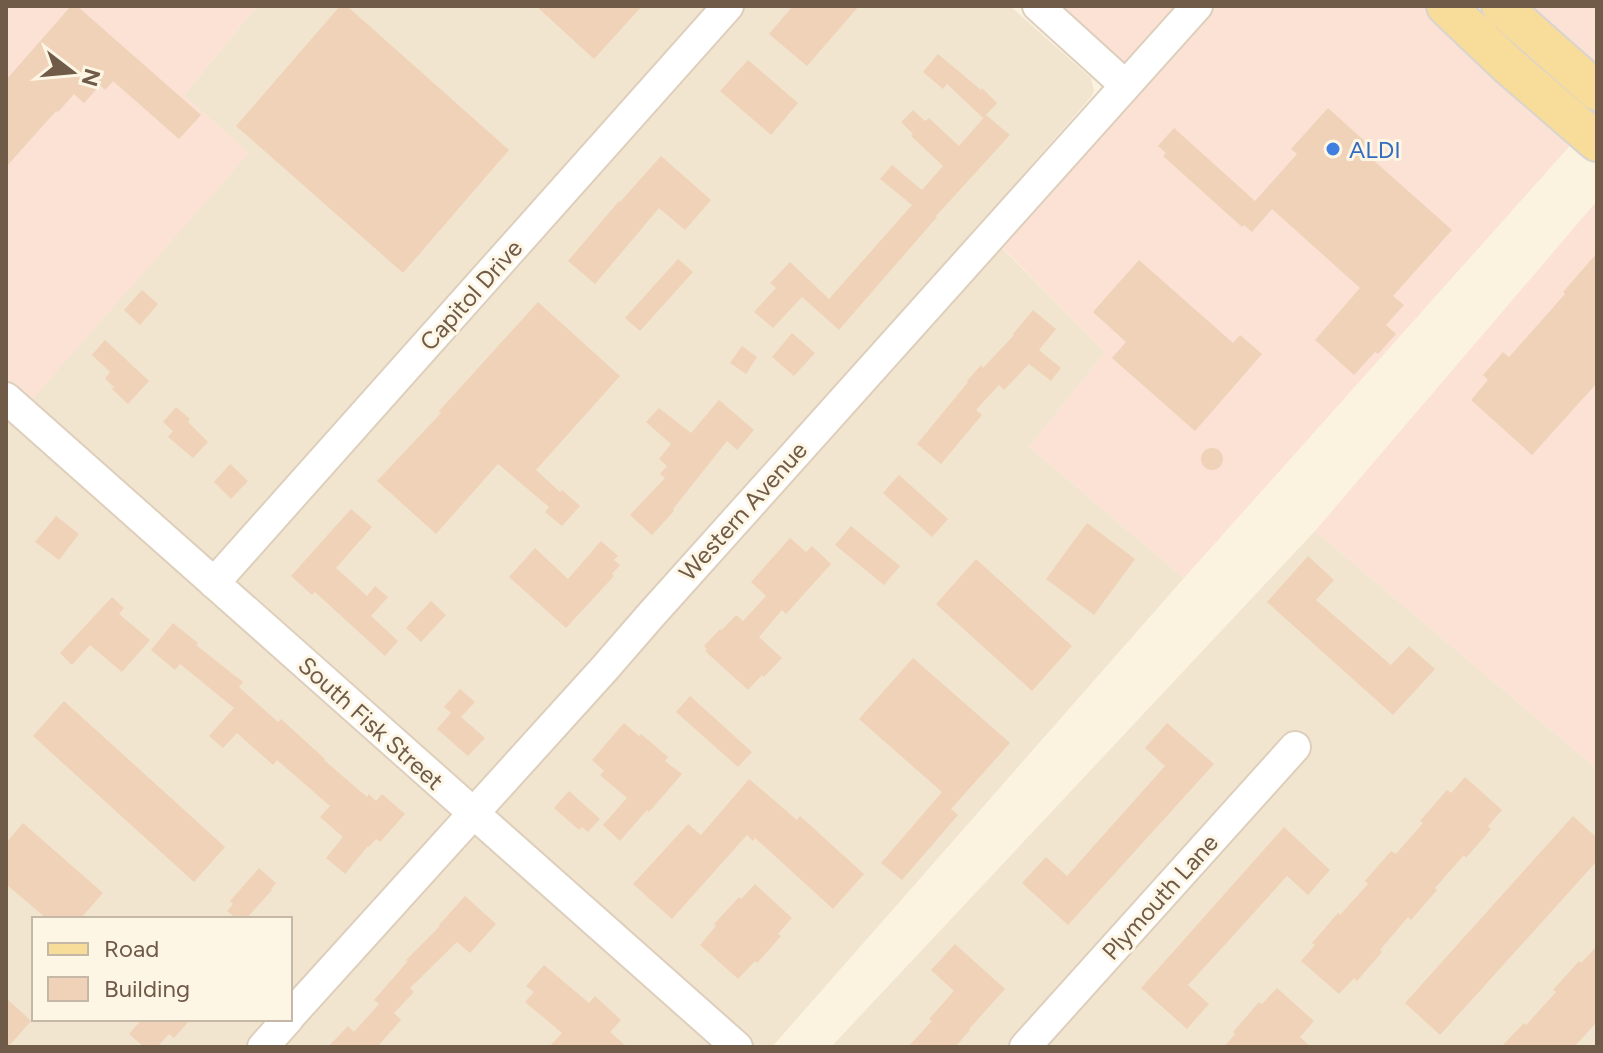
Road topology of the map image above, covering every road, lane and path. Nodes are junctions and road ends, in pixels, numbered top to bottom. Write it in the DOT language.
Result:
graph roads {
  1 [pos="728,6"];
  2 [pos="1038,6"];
  3 [pos="1197,6"];
  4 [pos="1446,6"];
  5 [pos="1501,6"];
  6 [pos="1125,85"];
  7 [pos="1597,91"];
  8 [pos="1597,142"];
  9 [pos="6,398"];
  10 [pos="214,583"];
  11 [pos="1295,747"];
  12 [pos="472,813"];
  13 [pos="292,1015"];
  14 [pos="286,1021"];
  15 [pos="263,1047"];
  16 [pos="737,1047"];
  17 [pos="1025,1047"];
  1 -- 10 [label="street, Capitol Drive"];
  2 -- 6 [label="street"];
  3 -- 6 [label="street, Western Avenue"];
  4 -- 8 [label="main road"];
  5 -- 7 [label="main road"];
  6 -- 12 [label="street, Western Avenue"];
  9 -- 10 [label="street, South Fisk Street"];
  10 -- 12 [label="street, South Fisk Street"];
  11 -- 17 [label="street, Plymouth Lane"];
  12 -- 13 [label="street, Western Avenue"];
  12 -- 16 [label="street, South Fisk Street"];
  14 -- 15 [label="street, Western Avenue"];
}
